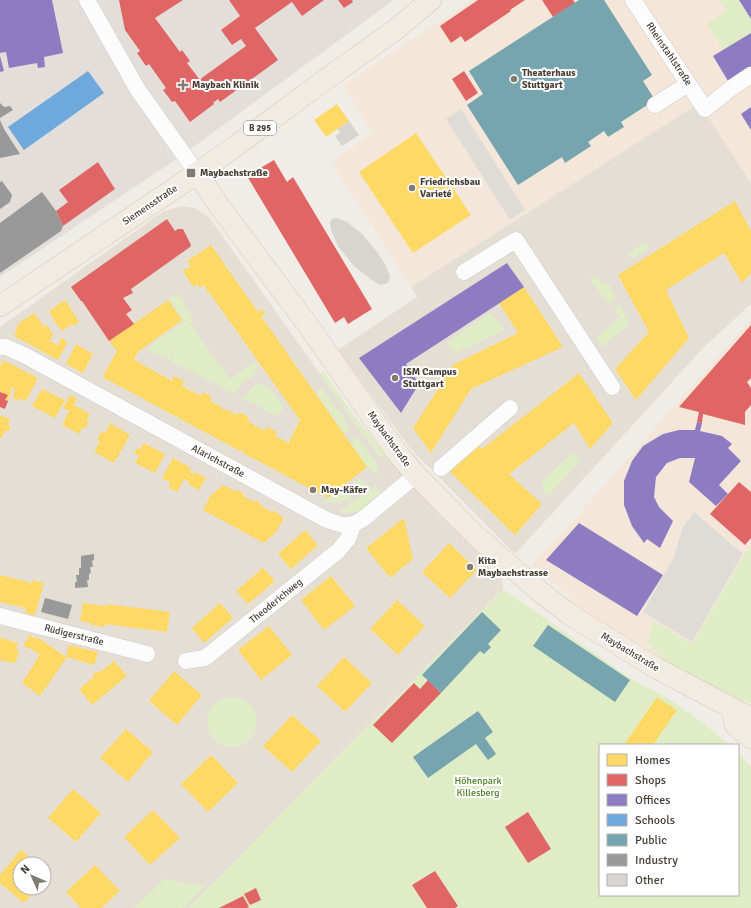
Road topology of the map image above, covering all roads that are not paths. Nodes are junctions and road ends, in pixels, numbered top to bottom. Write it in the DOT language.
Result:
graph roads {
  1 [pos="87,0"];
  2 [pos="431,0"];
  3 [pos="633,0"];
  4 [pos="751,75"];
  5 [pos="688,84"];
  6 [pos="655,105"];
  7 [pos="197,173"];
  8 [pos="464,272"];
  9 [pos="0,306"];
  10 [pos="7,349"];
  11 [pos="612,387"];
  12 [pos="510,408"];
  13 [pos="441,468"];
  14 [pos="416,475"];
  15 [pos="353,525"];
  16 [pos="0,616"];
  17 [pos="147,654"];
  18 [pos="186,661"];
  19 [pos="742,708"];
  20 [pos="751,718"];
  21 [pos="751,738"];
  1 -- 7 [label="street, Maybachstraße"];
  2 -- 7 [label="main road, Siemensstraße / B 295"];
  3 -- 5 [label="street, Rheinstahlstraße"];
  4 -- 5 [label="street, Rheinstahlstraße"];
  5 -- 6 [label="street"];
  7 -- 9 [label="main road, Siemensstraße / B 295"];
  7 -- 14 [label="main road, Maybachstraße"];
  8 -- 11 [label="street"];
  10 -- 15 [label="street, Alarichstraße"];
  12 -- 13 [label="street"];
  14 -- 15 [label="street"];
  14 -- 19 [label="main road, Maybachstraße"];
  15 -- 18 [label="street, Theoderichweg"];
  16 -- 17 [label="street, Rüdigerstraße"];
  19 -- 20 [label="main road, Maybachstraße"];
  19 -- 21 [label="main road"];
}
